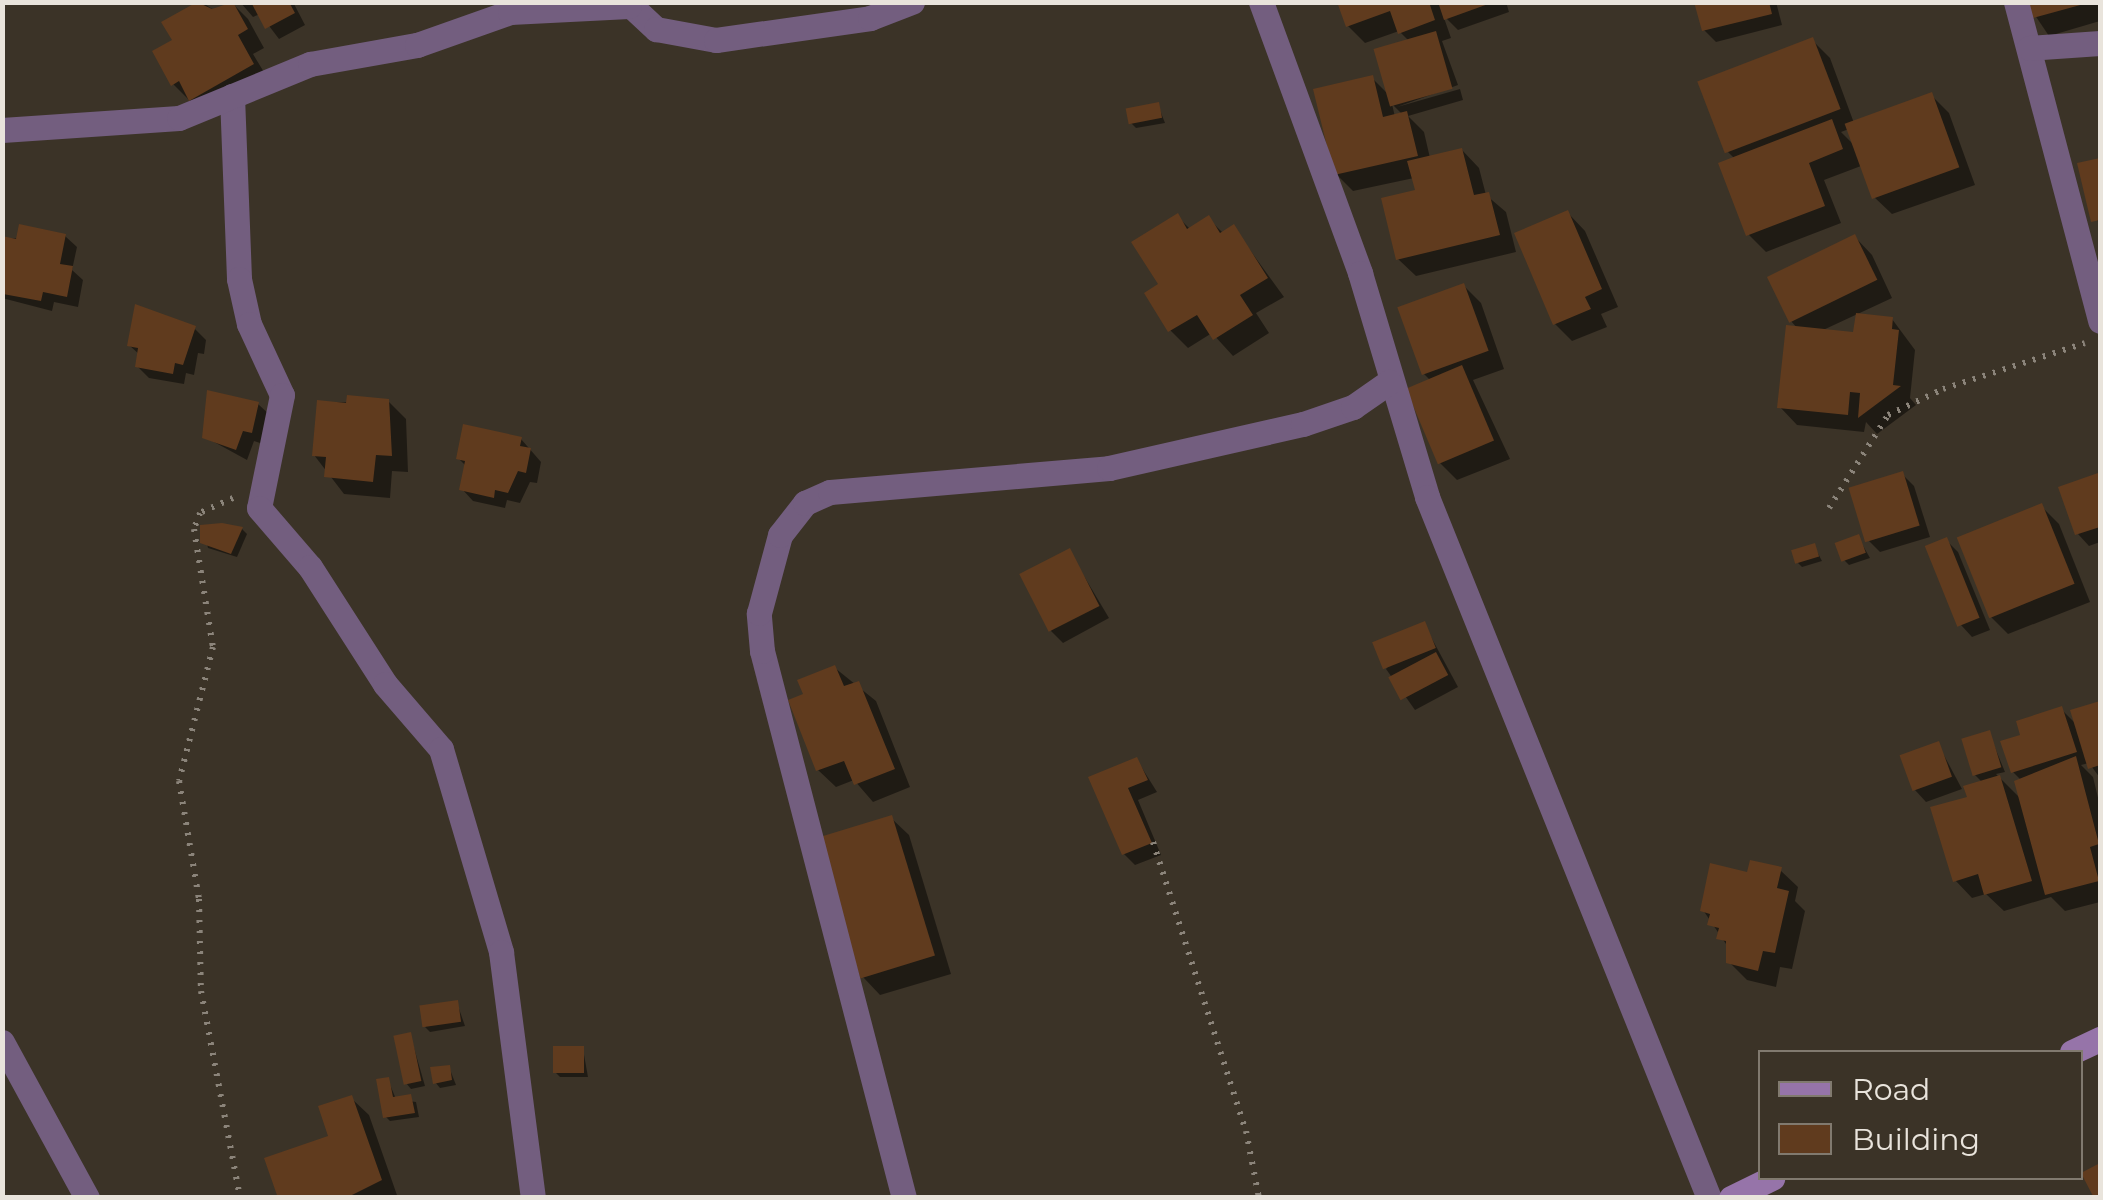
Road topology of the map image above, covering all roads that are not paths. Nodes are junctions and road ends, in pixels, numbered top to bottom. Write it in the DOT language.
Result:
graph roads {
  1 [pos="912,2"];
  2 [pos="1261,2"];
  3 [pos="2016,2"];
  4 [pos="628,4"];
  5 [pos="2100,43"];
  6 [pos="2029,48"];
  7 [pos="232,96"];
  8 [pos="2,130"];
  9 [pos="2100,321"];
  10 [pos="1389,382"];
  11 [pos="2100,1039"];
  12 [pos="2,1042"];
  13 [pos="2076,1050"];
  14 [pos="1768,1180"];
  15 [pos="87,1198"];
  16 [pos="534,1198"];
  17 [pos="904,1198"];
  18 [pos="1709,1198"];
  19 [pos="1731,1198"];
  1 -- 4 [label="street"];
  2 -- 10 [label="street"];
  3 -- 6 [label="street"];
  4 -- 7 [label="street"];
  5 -- 6 [label="street"];
  6 -- 9 [label="street"];
  7 -- 8 [label="street"];
  7 -- 16 [label="street"];
  10 -- 17 [label="street"];
  10 -- 18 [label="street"];
  11 -- 13 [label="main road"];
  12 -- 15 [label="street"];
  14 -- 19 [label="main road"];
}
